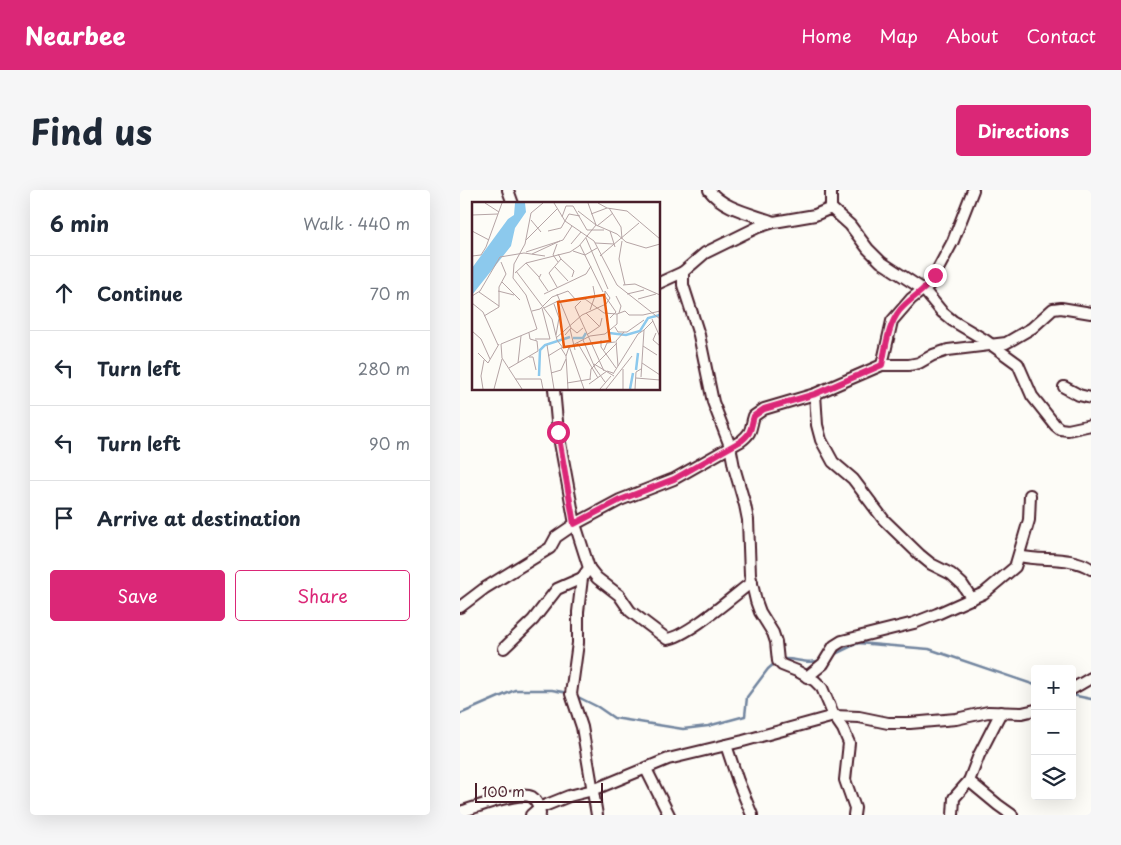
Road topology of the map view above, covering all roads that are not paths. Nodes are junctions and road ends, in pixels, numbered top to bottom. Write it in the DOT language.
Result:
graph roads {
  1 [pos="508,190"];
  2 [pos="709,190"];
  3 [pos="831,190"];
  4 [pos="973,190"];
  5 [pos="512,202"];
  6 [pos="831,208"];
  7 [pos="774,222"];
  8 [pos="683,272"];
  9 [pos="660,283"];
  10 [pos="924,290"];
  11 [pos="1091,313"];
  12 [pos="990,344"];
  13 [pos="882,365"];
  14 [pos="1064,387"];
  15 [pos="554,390"];
  16 [pos="815,394"];
  17 [pos="1090,400"];
  18 [pos="1091,425"];
  19 [pos="730,446"];
  20 [pos="1030,496"];
  21 [pos="574,524"];
  22 [pos="1019,556"];
  23 [pos="589,568"];
  24 [pos="1091,569"];
  25 [pos="582,578"];
  26 [pos="752,582"];
  27 [pos="972,598"];
  28 [pos="460,607"];
  29 [pos="504,648"];
  30 [pos="807,676"];
  31 [pos="1091,678"];
  32 [pos="1076,687"];
  33 [pos="1031,711"];
  34 [pos="1001,712"];
  35 [pos="834,716"];
  36 [pos="726,745"];
  37 [pos="646,769"];
  38 [pos="969,781"];
  39 [pos="593,790"];
  40 [pos="460,812"];
  41 [pos="537,813"];
  42 [pos="597,815"];
  43 [pos="668,815"];
  44 [pos="752,815"];
  45 [pos="854,815"];
  46 [pos="954,815"];
  47 [pos="1012,815"];
  1 -- 5 [label="street"];
  2 -- 7 [label="street"];
  3 -- 6 [label="street"];
  4 -- 10 [label="street"];
  6 -- 7 [label="street"];
  6 -- 10 [label="street"];
  7 -- 8 [label="street"];
  8 -- 9 [label="street"];
  8 -- 19 [label="street"];
  10 -- 12 [label="street"];
  10 -- 13 [label="street"];
  11 -- 12 [label="street"];
  12 -- 13 [label="street"];
  12 -- 18 [label="street"];
  13 -- 16 [label="street"];
  14 -- 17 [label="street"];
  15 -- 21 [label="street"];
  16 -- 19 [label="street"];
  16 -- 27 [label="street"];
  19 -- 21 [label="street"];
  19 -- 26 [label="street"];
  20 -- 22 [label="street"];
  21 -- 23 [label="street"];
  21 -- 28 [label="street"];
  22 -- 24 [label="street"];
  22 -- 27 [label="street"];
  23 -- 25 [label="street"];
  23 -- 26 [label="street"];
  25 -- 29 [label="street"];
  25 -- 39 [label="street"];
  26 -- 30 [label="street"];
  27 -- 30 [label="street"];
  30 -- 35 [label="street"];
  31 -- 32 [label="street"];
  33 -- 34 [label="street"];
  34 -- 35 [label="street"];
  34 -- 38 [label="street"];
  35 -- 36 [label="street"];
  35 -- 45 [label="street"];
  36 -- 37 [label="street"];
  36 -- 44 [label="street"];
  37 -- 39 [label="street"];
  37 -- 43 [label="street"];
  38 -- 46 [label="street"];
  38 -- 47 [label="street"];
  39 -- 41 [label="street"];
  39 -- 42 [label="street"];
  40 -- 41 [label="street"];
}
